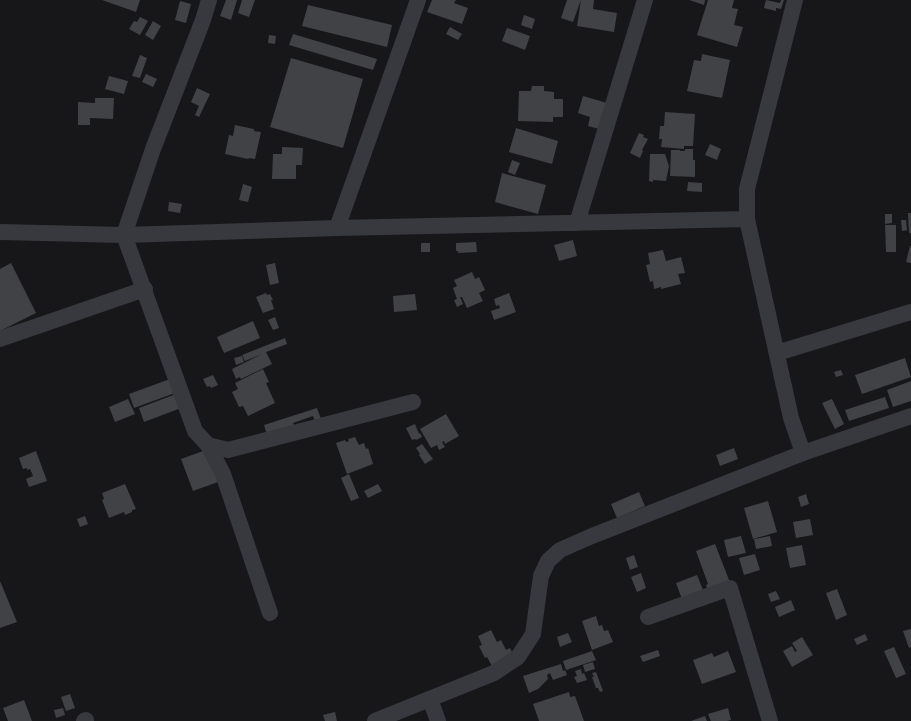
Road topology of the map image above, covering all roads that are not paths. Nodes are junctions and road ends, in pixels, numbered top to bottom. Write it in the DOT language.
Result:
graph roads {
  1 [pos="210,0"];
  2 [pos="418,0"];
  3 [pos="645,0"];
  4 [pos="795,0"];
  5 [pos="747,219"];
  6 [pos="577,223"];
  7 [pos="337,228"];
  8 [pos="0,232"];
  9 [pos="124,235"];
  10 [pos="145,290"];
  11 [pos="911,312"];
  12 [pos="0,338"];
  13 [pos="777,354"];
  14 [pos="413,402"];
  15 [pos="911,416"];
  16 [pos="208,445"];
  17 [pos="804,453"];
  18 [pos="270,613"];
  19 [pos="648,617"];
  20 [pos="430,699"];
  21 [pos="375,721"];
  22 [pos="438,721"];
  23 [pos="770,721"];
  1 -- 9 [label="street"];
  2 -- 7 [label="street"];
  3 -- 6 [label="street"];
  4 -- 5 [label="street"];
  5 -- 6 [label="street"];
  5 -- 13 [label="street"];
  6 -- 7 [label="street"];
  7 -- 9 [label="street"];
  8 -- 9 [label="street"];
  9 -- 10 [label="street"];
  10 -- 12 [label="street"];
  10 -- 16 [label="street"];
  11 -- 13 [label="street"];
  13 -- 17 [label="street"];
  14 -- 16 [label="street"];
  15 -- 17 [label="street"];
  16 -- 18 [label="street"];
  17 -- 20 [label="street"];
  19 -- 23 [label="street"];
  20 -- 21 [label="street"];
  20 -- 22 [label="street"];
}
